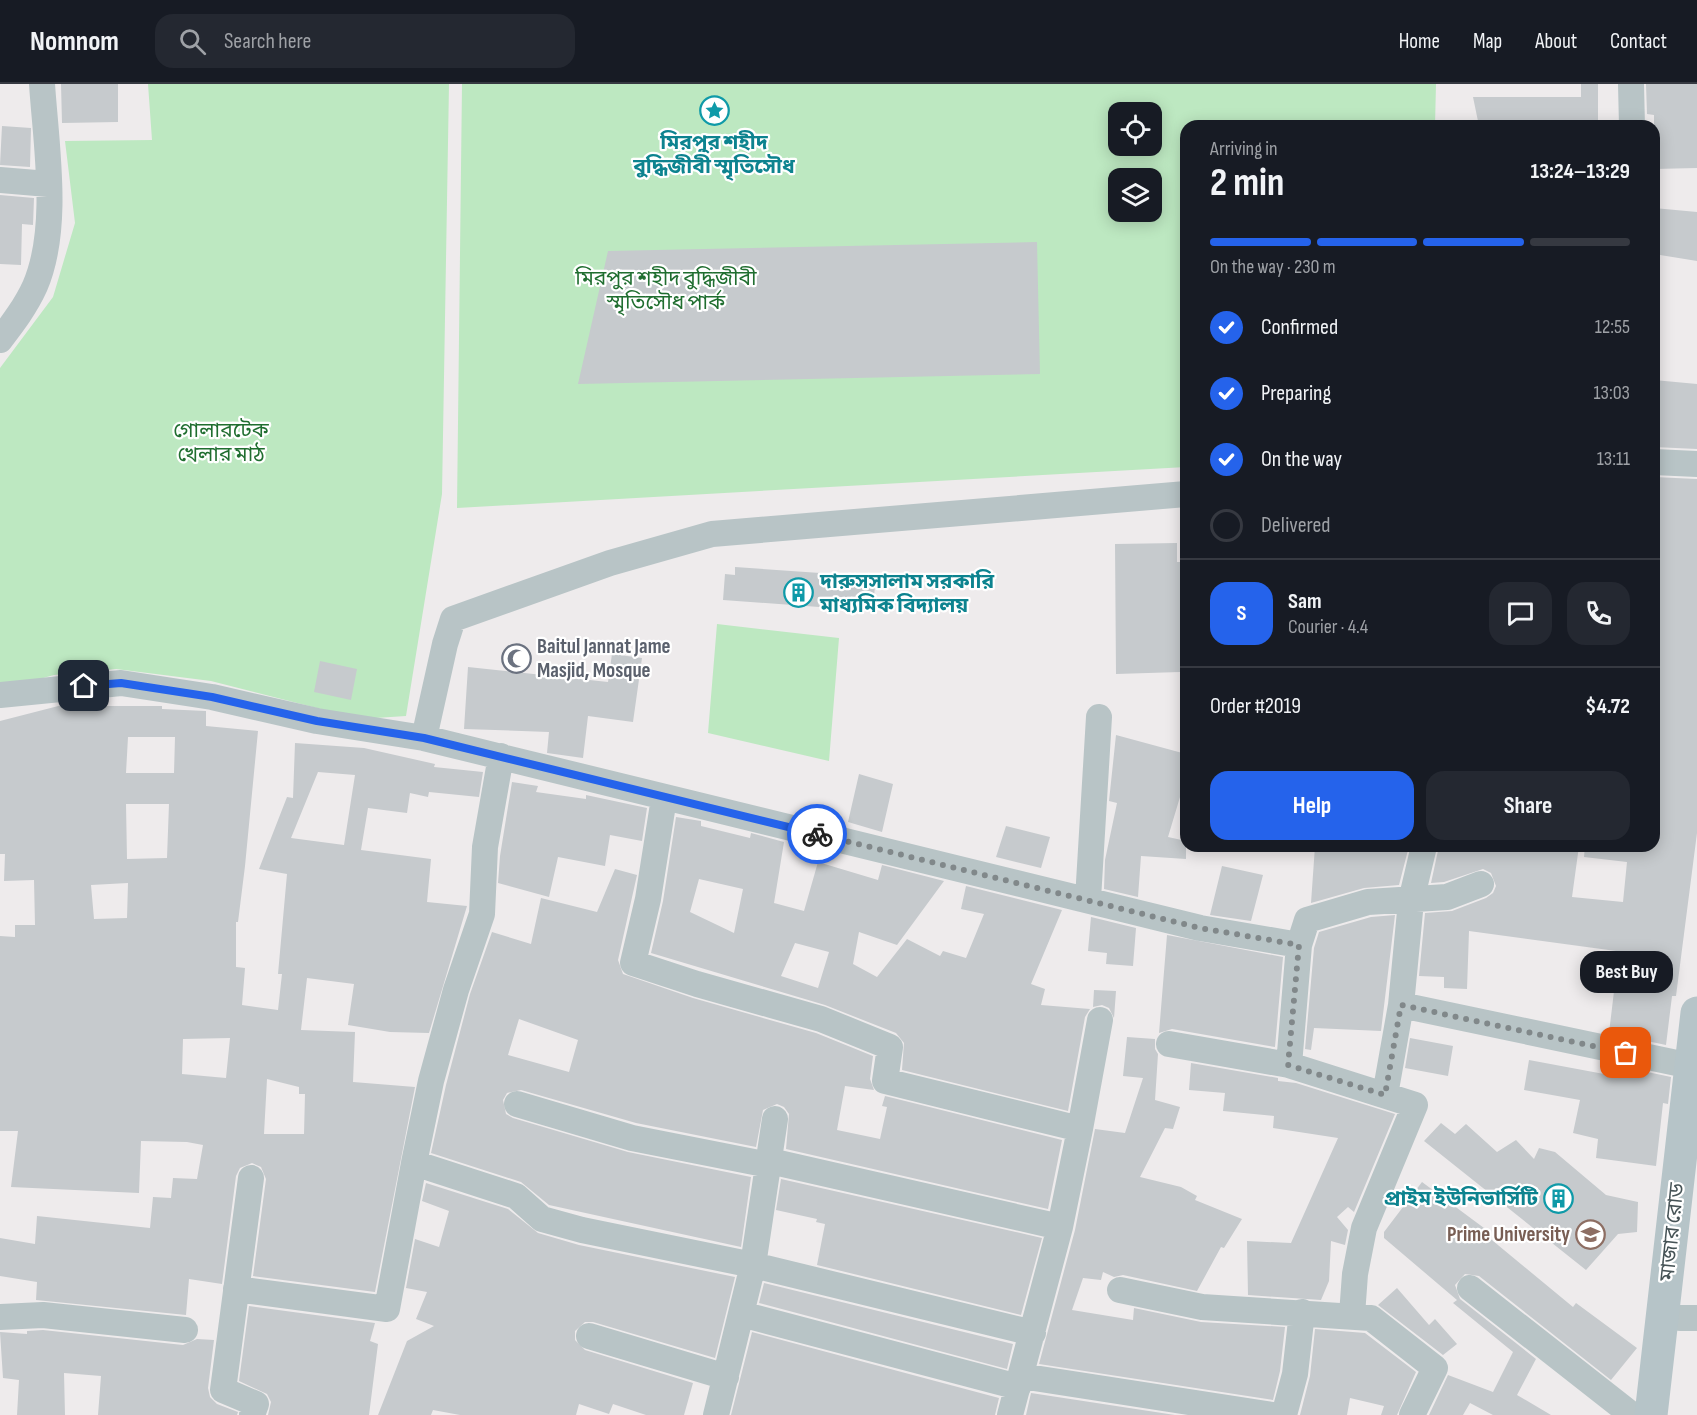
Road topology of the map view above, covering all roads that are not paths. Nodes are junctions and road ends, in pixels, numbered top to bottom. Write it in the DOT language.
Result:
graph roads {
  1 [pos="42,84"];
  2 [pos="1631,84"];
  3 [pos="1632,120"];
  4 [pos="0,180"];
  5 [pos="48,184"];
  6 [pos="0,340"];
  7 [pos="1660,462"];
  8 [pos="1697,464"];
  9 [pos="1180,495"];
  10 [pos="0,695"];
  11 [pos="1099,717"];
  12 [pos="424,738"];
  13 [pos="501,756"];
  14 [pos="664,798"];
  15 [pos="1423,852"];
  16 [pos="1481,884"];
  17 [pos="1088,899"];
  18 [pos="1411,901"];
  19 [pos="1299,945"];
  20 [pos="1401,1005"];
  21 [pos="1697,1013"];
  22 [pos="1100,1020"];
  23 [pos="1169,1044"];
  24 [pos="1288,1065"];
  25 [pos="1691,1066"];
  26 [pos="1385,1095"];
  27 [pos="517,1104"];
  28 [pos="775,1119"];
  29 [pos="1080,1129"];
  30 [pos="414,1163"];
  31 [pos="770,1163"];
  32 [pos="251,1178"];
  33 [pos="1697,1181"];
  34 [pos="1060,1227"];
  35 [pos="753,1265"];
  36 [pos="1470,1288"];
  37 [pos="236,1289"];
  38 [pos="1120,1290"];
  39 [pos="1302,1312"];
  40 [pos="741,1314"];
  41 [pos="1352,1315"];
  42 [pos="0,1317"];
  43 [pos="1689,1318"];
  44 [pos="185,1330"];
  45 [pos="1034,1333"];
  46 [pos="589,1336"];
  47 [pos="726,1377"];
  48 [pos="1019,1382"];
  49 [pos="1205,1409"];
  50 [pos="252,1415"];
  51 [pos="716,1415"];
  52 [pos="1010,1415"];
  53 [pos="1273,1415"];
  54 [pos="1284,1415"];
  55 [pos="1412,1415"];
  56 [pos="1632,1415"];
  57 [pos="1651,1415"];
  58 [pos="1668,1415"];
  1 -- 5 [label="street"];
  2 -- 3 [label="street"];
  4 -- 5 [label="street"];
  5 -- 6 [label="street"];
  7 -- 8 [label="street"];
  9 -- 12 [label="street"];
  10 -- 12 [label="street"];
  11 -- 17 [label="street"];
  12 -- 13 [label="street"];
  13 -- 14 [label="street"];
  13 -- 30 [label="street"];
  14 -- 17 [label="street"];
  14 -- 29 [label="street"];
  15 -- 18 [label="street"];
  16 -- 18 [label="street"];
  17 -- 19 [label="street"];
  18 -- 19 [label="street"];
  18 -- 20 [label="street"];
  19 -- 24 [label="street"];
  20 -- 25 [label="street"];
  20 -- 26 [label="street"];
  21 -- 25 [label="main road, মাজার রোড"];
  22 -- 29 [label="street"];
  23 -- 24 [label="street"];
  24 -- 26 [label="street"];
  25 -- 57 [label="main road, মাজার রোড"];
  26 -- 41 [label="street"];
  27 -- 31 [label="street"];
  28 -- 31 [label="street"];
  29 -- 34 [label="street"];
  30 -- 35 [label="street"];
  30 -- 37 [label="street"];
  31 -- 34 [label="street"];
  31 -- 35 [label="street"];
  32 -- 37 [label="street"];
  33 -- 43 [label="main road, মাজার রোড"];
  34 -- 45 [label="street"];
  35 -- 40 [label="street"];
  35 -- 45 [label="street"];
  36 -- 56 [label="street"];
  37 -- 50 [label="street"];
  38 -- 39 [label="street"];
  39 -- 41 [label="street"];
  39 -- 54 [label="street"];
  40 -- 47 [label="street"];
  40 -- 48 [label="street"];
  41 -- 55 [label="street"];
  42 -- 44 [label="street"];
  43 -- 58 [label="main road, মাজার রোড"];
  45 -- 48 [label="street"];
  46 -- 47 [label="street"];
  47 -- 51 [label="street"];
  48 -- 49 [label="street"];
  48 -- 52 [label="street"];
  49 -- 53 [label="street"];
}
